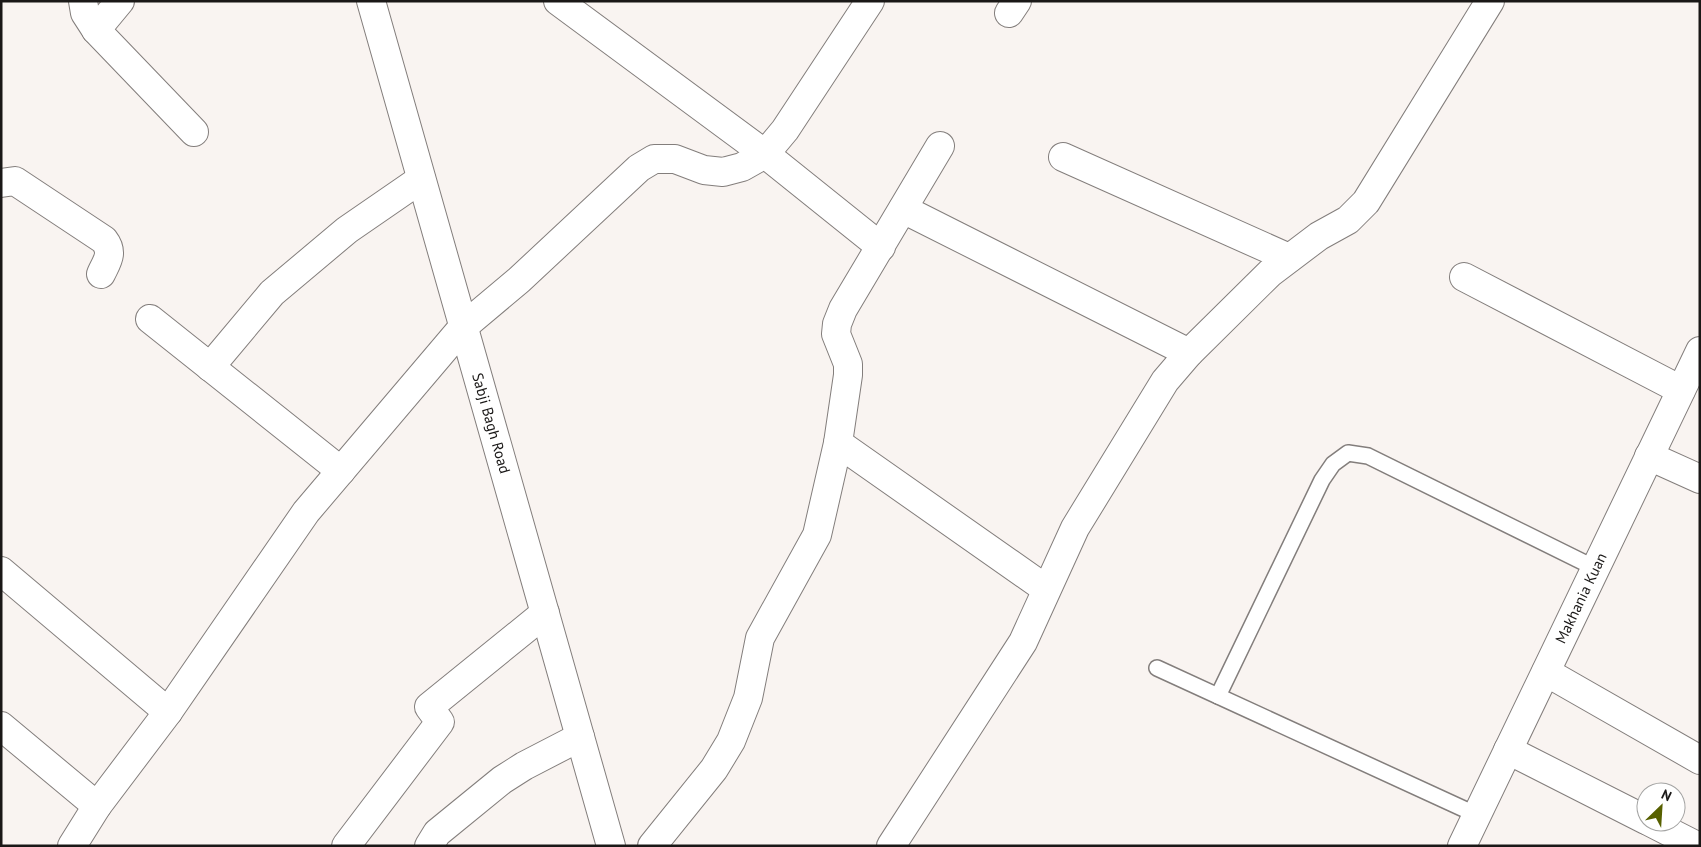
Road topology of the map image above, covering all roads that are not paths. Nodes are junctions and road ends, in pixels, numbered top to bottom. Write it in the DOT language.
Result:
graph roads {
  1 [pos="83,1"];
  2 [pos="120,1"];
  3 [pos="370,1"];
  4 [pos="558,1"];
  5 [pos="870,1"];
  6 [pos="1490,1"];
  7 [pos="96,30"];
  8 [pos="194,132"];
  9 [pos="940,146"];
  10 [pos="765,154"];
  11 [pos="1063,157"];
  12 [pos="421,179"];
  13 [pos="1,183"];
  14 [pos="903,209"];
  15 [pos="881,248"];
  16 [pos="1289,258"];
  17 [pos="101,274"];
  18 [pos="1464,277"];
  19 [pos="150,319"];
  20 [pos="463,327"];
  21 [pos="1700,351"];
  22 [pos="1188,353"];
  23 [pos="210,367"];
  24 [pos="1681,390"];
  25 [pos="838,443"];
  26 [pos="1649,456"];
  27 [pos="341,471"];
  28 [pos="1700,479"];
  29 [pos="1595,568"];
  30 [pos="1,571"];
  31 [pos="1046,589"];
  32 [pos="544,613"];
  33 [pos="1157,668"];
  34 [pos="1546,672"];
  35 [pos="1218,696"];
  36 [pos="168,712"];
  37 [pos="1,726"];
  38 [pos="580,737"];
  39 [pos="1508,750"];
  40 [pos="1700,760"];
  41 [pos="97,806"];
  42 [pos="1477,815"];
  43 [pos="1636,815"];
  44 [pos="1670,832"];
  45 [pos="72,846"];
  46 [pos="346,846"];
  47 [pos="430,846"];
  48 [pos="611,846"];
  49 [pos="652,846"];
  50 [pos="891,846"];
  51 [pos="1462,846"];
  52 [pos="1697,846"];
  1 -- 7 [label="street"];
  2 -- 7 [label="street"];
  3 -- 12 [label="street, Sabji Bagh Road"];
  4 -- 10 [label="street"];
  5 -- 10 [label="street"];
  6 -- 16 [label="street"];
  7 -- 8 [label="street"];
  9 -- 14 [label="street"];
  10 -- 15 [label="street"];
  10 -- 20 [label="street"];
  11 -- 16 [label="street"];
  12 -- 20 [label="street, Sabji Bagh Road"];
  12 -- 23 [label="street"];
  13 -- 17 [label="street"];
  14 -- 15 [label="street"];
  14 -- 22 [label="street"];
  15 -- 25 [label="street"];
  16 -- 22 [label="street"];
  18 -- 24 [label="street"];
  19 -- 23 [label="street"];
  20 -- 27 [label="street"];
  20 -- 32 [label="street, Sabji Bagh Road"];
  21 -- 24 [label="street, Makhania Kuan"];
  22 -- 31 [label="street"];
  23 -- 27 [label="street"];
  24 -- 26 [label="street, Makhania Kuan"];
  25 -- 31 [label="street"];
  25 -- 49 [label="street"];
  26 -- 28 [label="street"];
  26 -- 29 [label="street, Makhania Kuan"];
  27 -- 36 [label="street"];
  29 -- 34 [label="street, Makhania Kuan"];
  29 -- 35 [label="lane"];
  30 -- 36 [label="street"];
  31 -- 50 [label="street"];
  32 -- 38 [label="street, Sabji Bagh Road"];
  32 -- 46 [label="street"];
  33 -- 35 [label="lane"];
  34 -- 39 [label="street, Makhania Kuan"];
  34 -- 40 [label="street"];
  35 -- 42 [label="lane"];
  36 -- 41 [label="street"];
  37 -- 41 [label="street"];
  38 -- 47 [label="street"];
  38 -- 48 [label="street, Sabji Bagh Road"];
  39 -- 42 [label="street, Makhania Kuan"];
  39 -- 43 [label="street"];
  41 -- 45 [label="street"];
  42 -- 51 [label="street, Makhania Kuan"];
  44 -- 52 [label="street"];
}
